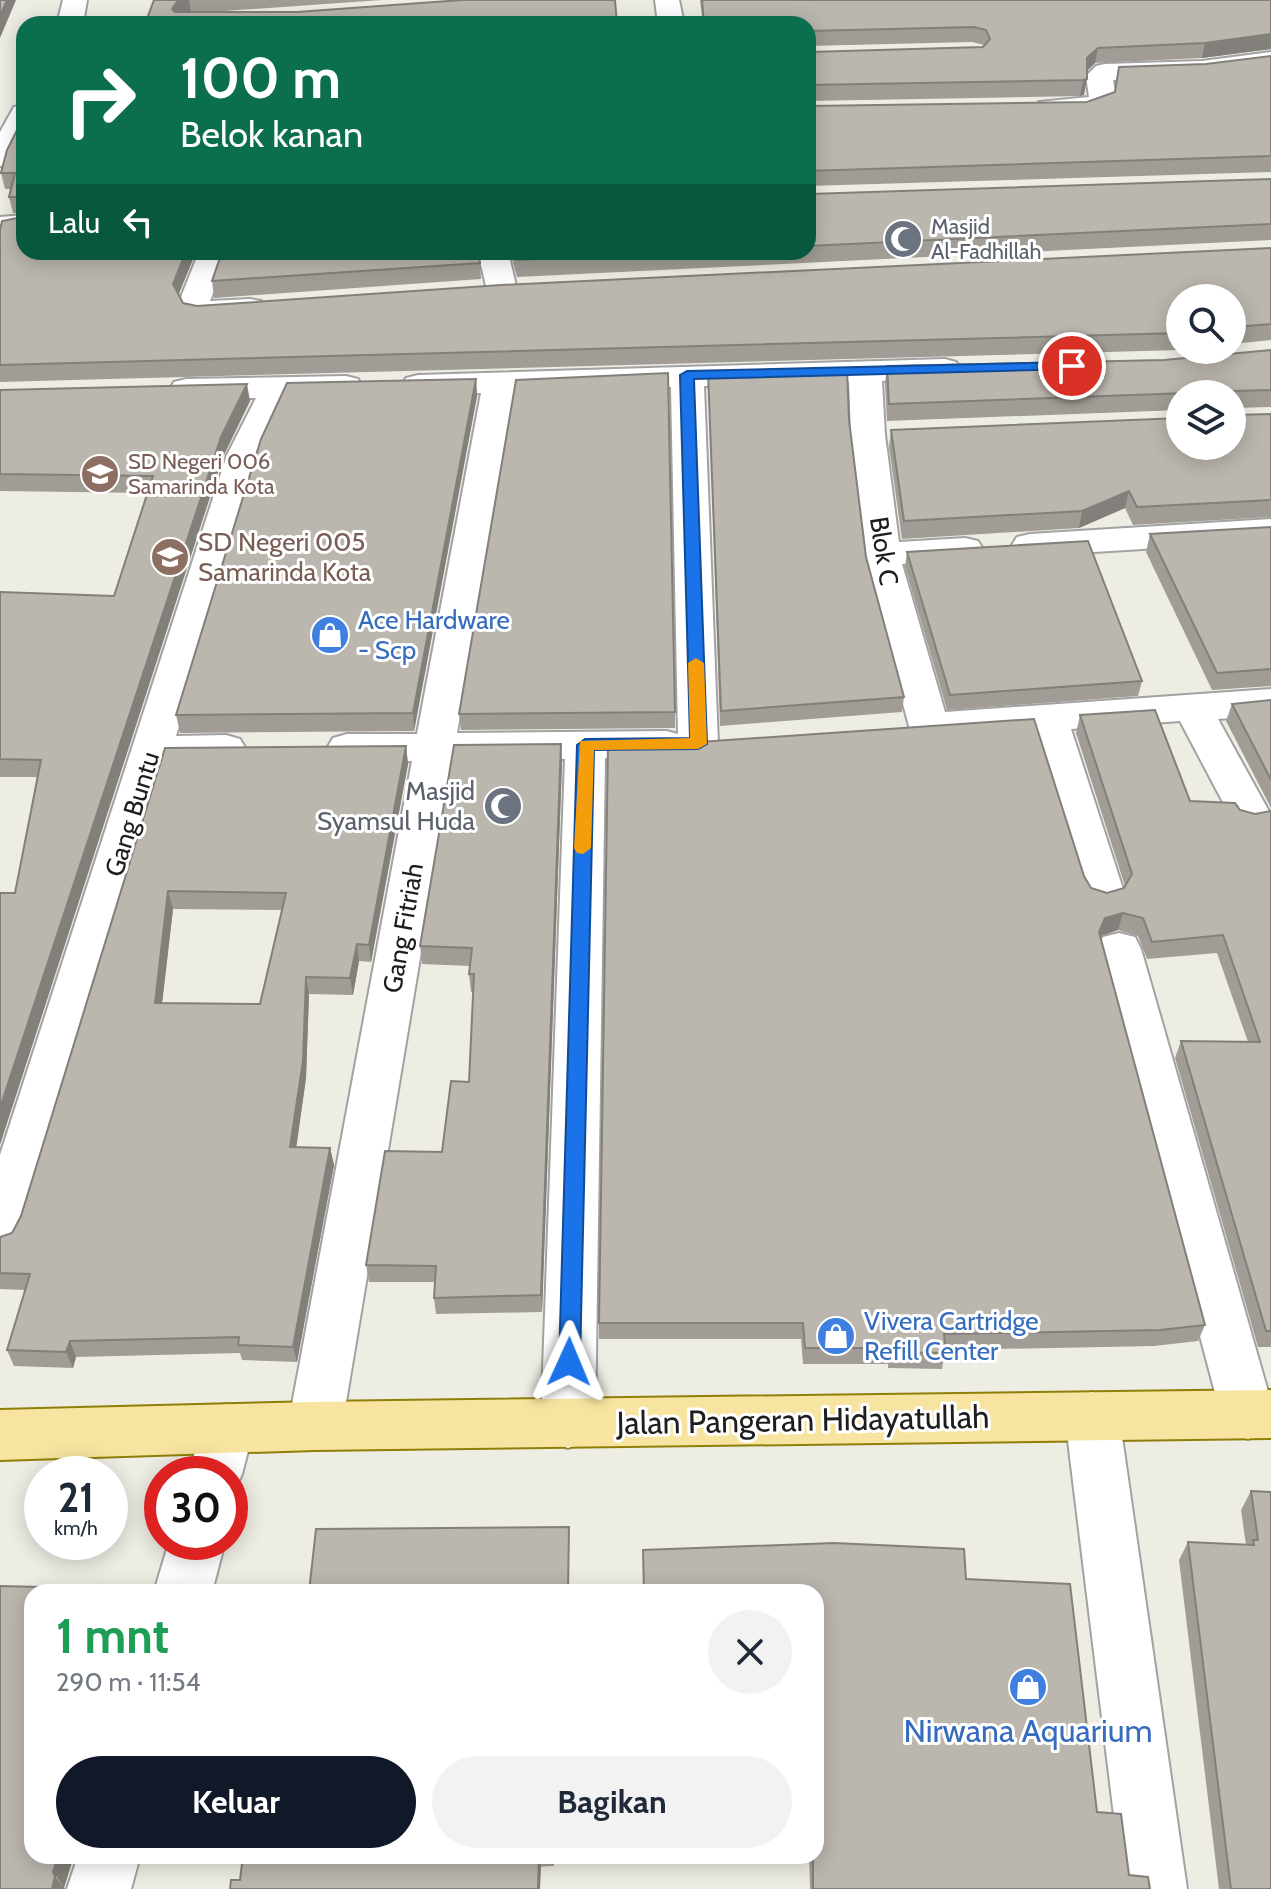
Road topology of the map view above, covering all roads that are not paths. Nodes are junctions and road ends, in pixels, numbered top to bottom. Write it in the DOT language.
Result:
graph roads {
  1 [pos="1271,60"];
  2 [pos="1021,108"];
  3 [pos="16,128"];
  4 [pos="0,158"];
  5 [pos="211,260"];
  6 [pos="495,260"];
  7 [pos="534,288"];
  8 [pos="502,290"];
  9 [pos="470,292"];
  10 [pos="279,306"];
  11 [pos="974,368"];
  12 [pos="865,371"];
  13 [pos="687,375"];
  14 [pos="499,383"];
  15 [pos="154,390"];
  16 [pos="272,398"];
  17 [pos="1271,530"];
  18 [pos="883,554"];
  19 [pos="1271,702"];
  20 [pos="1192,707"];
  21 [pos="1048,718"];
  22 [pos="585,745"];
  23 [pos="435,748"];
  24 [pos="262,749"];
  25 [pos="309,749"];
  26 [pos="152,750"];
  27 [pos="1250,815"];
  28 [pos="1103,892"];
  29 [pos="1119,949"];
  30 [pos="0,1232"];
  31 [pos="1259,1415"];
  32 [pos="1092,1416"];
  33 [pos="568,1424"];
  34 [pos="315,1426"];
  35 [pos="0,1435"];
  36 [pos="221,1451"];
  37 [pos="192,1560"];
  38 [pos="185,1584"];
  39 [pos="107,1864"];
  40 [pos="99,1889"];
  41 [pos="1155,1889"];
  1 -- 2 [label="street"];
  3 -- 4 [label="street"];
  5 -- 10 [label="street"];
  6 -- 8 [label="street"];
  7 -- 8 [label="street"];
  8 -- 9 [label="street"];
  11 -- 12 [label="street"];
  12 -- 13 [label="street"];
  12 -- 18 [label="street, Blok C"];
  13 -- 14 [label="street"];
  13 -- 22 [label="street"];
  14 -- 15 [label="street"];
  14 -- 23 [label="street, Gang Fitriah"];
  16 -- 26 [label="street, Gang Buntu"];
  17 -- 18 [label="street"];
  18 -- 21 [label="street, Blok C"];
  19 -- 20 [label="street"];
  20 -- 21 [label="street"];
  20 -- 27 [label="street"];
  21 -- 28 [label="street"];
  22 -- 23 [label="street"];
  22 -- 33 [label="street"];
  23 -- 25 [label="street"];
  23 -- 34 [label="street, Gang Fitriah"];
  24 -- 26 [label="street"];
  26 -- 30 [label="street, Gang Buntu"];
  29 -- 31 [label="street"];
  31 -- 32 [label="main road, Jalan Pangeran Hidayatullah"];
  32 -- 33 [label="main road, Jalan Pangeran Hidayatullah"];
  32 -- 41 [label="street"];
  33 -- 34 [label="main road, Jalan Pangeran Hidayatullah"];
  34 -- 36 [label="main road, Jalan Pangeran Hidayatullah"];
  35 -- 36 [label="main road, Jalan Pangeran Hidayatullah"];
  37 -- 38 [label="street"];
  39 -- 40 [label="street"];
}
